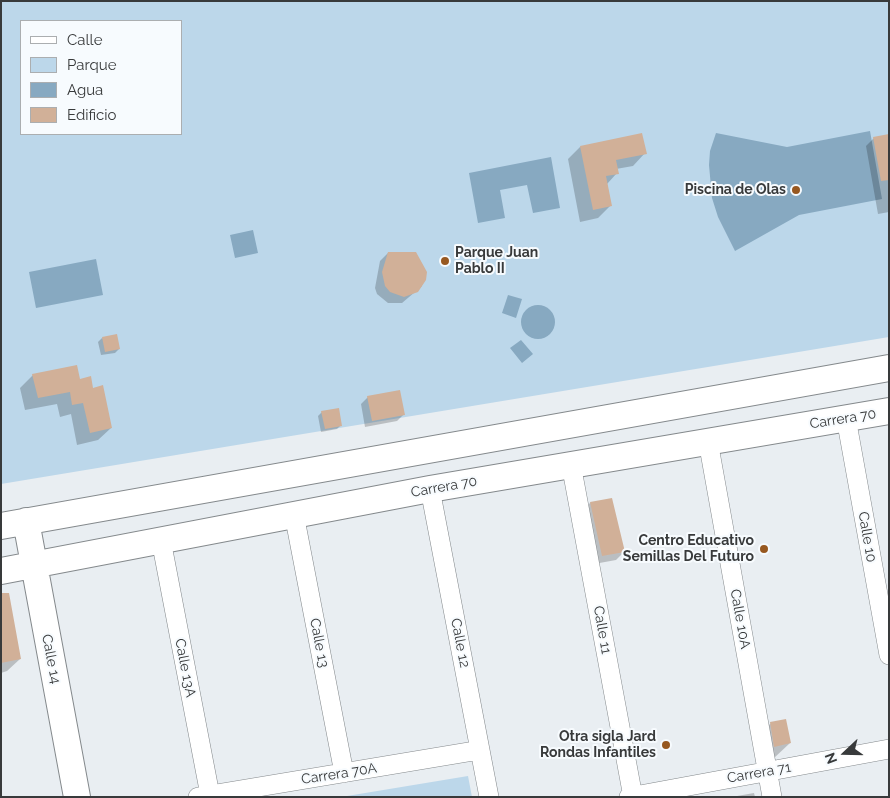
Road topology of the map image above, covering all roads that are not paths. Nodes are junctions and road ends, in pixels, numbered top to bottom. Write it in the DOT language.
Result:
graph roads {
  1 [pos="889,368"];
  2 [pos="889,411"];
  3 [pos="846,418"];
  4 [pos="708,441"];
  5 [pos="571,464"];
  6 [pos="430,489"];
  7 [pos="294,514"];
  8 [pos="12,524"];
  9 [pos="161,540"];
  10 [pos="18,568"];
  11 [pos="881,568"];
  12 [pos="889,655"];
  13 [pos="889,749"];
  14 [pos="480,750"];
  15 [pos="768,772"];
  16 [pos="344,773"];
  17 [pos="204,796"];
  18 [pos="632,796"];
  19 [pos="59,797"];
  20 [pos="77,797"];
  21 [pos="489,797"];
  22 [pos="772,797"];
  1 -- 8 [label="main road"];
  2 -- 3 [label="main road, Carrera 70"];
  3 -- 4 [label="main road, Carrera 70"];
  3 -- 11 [label="street, Calle 10"];
  4 -- 5 [label="main road, Carrera 70"];
  4 -- 15 [label="street, Calle 10A"];
  5 -- 6 [label="main road, Carrera 70"];
  5 -- 18 [label="street, Calle 11"];
  6 -- 7 [label="main road, Carrera 70"];
  6 -- 14 [label="street, Calle 12"];
  7 -- 9 [label="main road, Carrera 70"];
  7 -- 16 [label="street, Calle 13"];
  8 -- 10 [label="main road, Calle 14"];
  9 -- 10 [label="main road, Carrera 70"];
  9 -- 17 [label="street, Calle 13A"];
  10 -- 19 [label="main road, Calle 14"];
  10 -- 20 [label="main road, Calle 14"];
  11 -- 12 [label="street, Calle 10"];
  13 -- 15 [label="street, Carrera 71"];
  14 -- 16 [label="street, Carrera 70A"];
  14 -- 21 [label="street, Calle 12"];
  15 -- 18 [label="street, Carrera 71"];
  15 -- 22 [label="street, Calle 10A"];
  16 -- 17 [label="street, Carrera 70A"];
}
